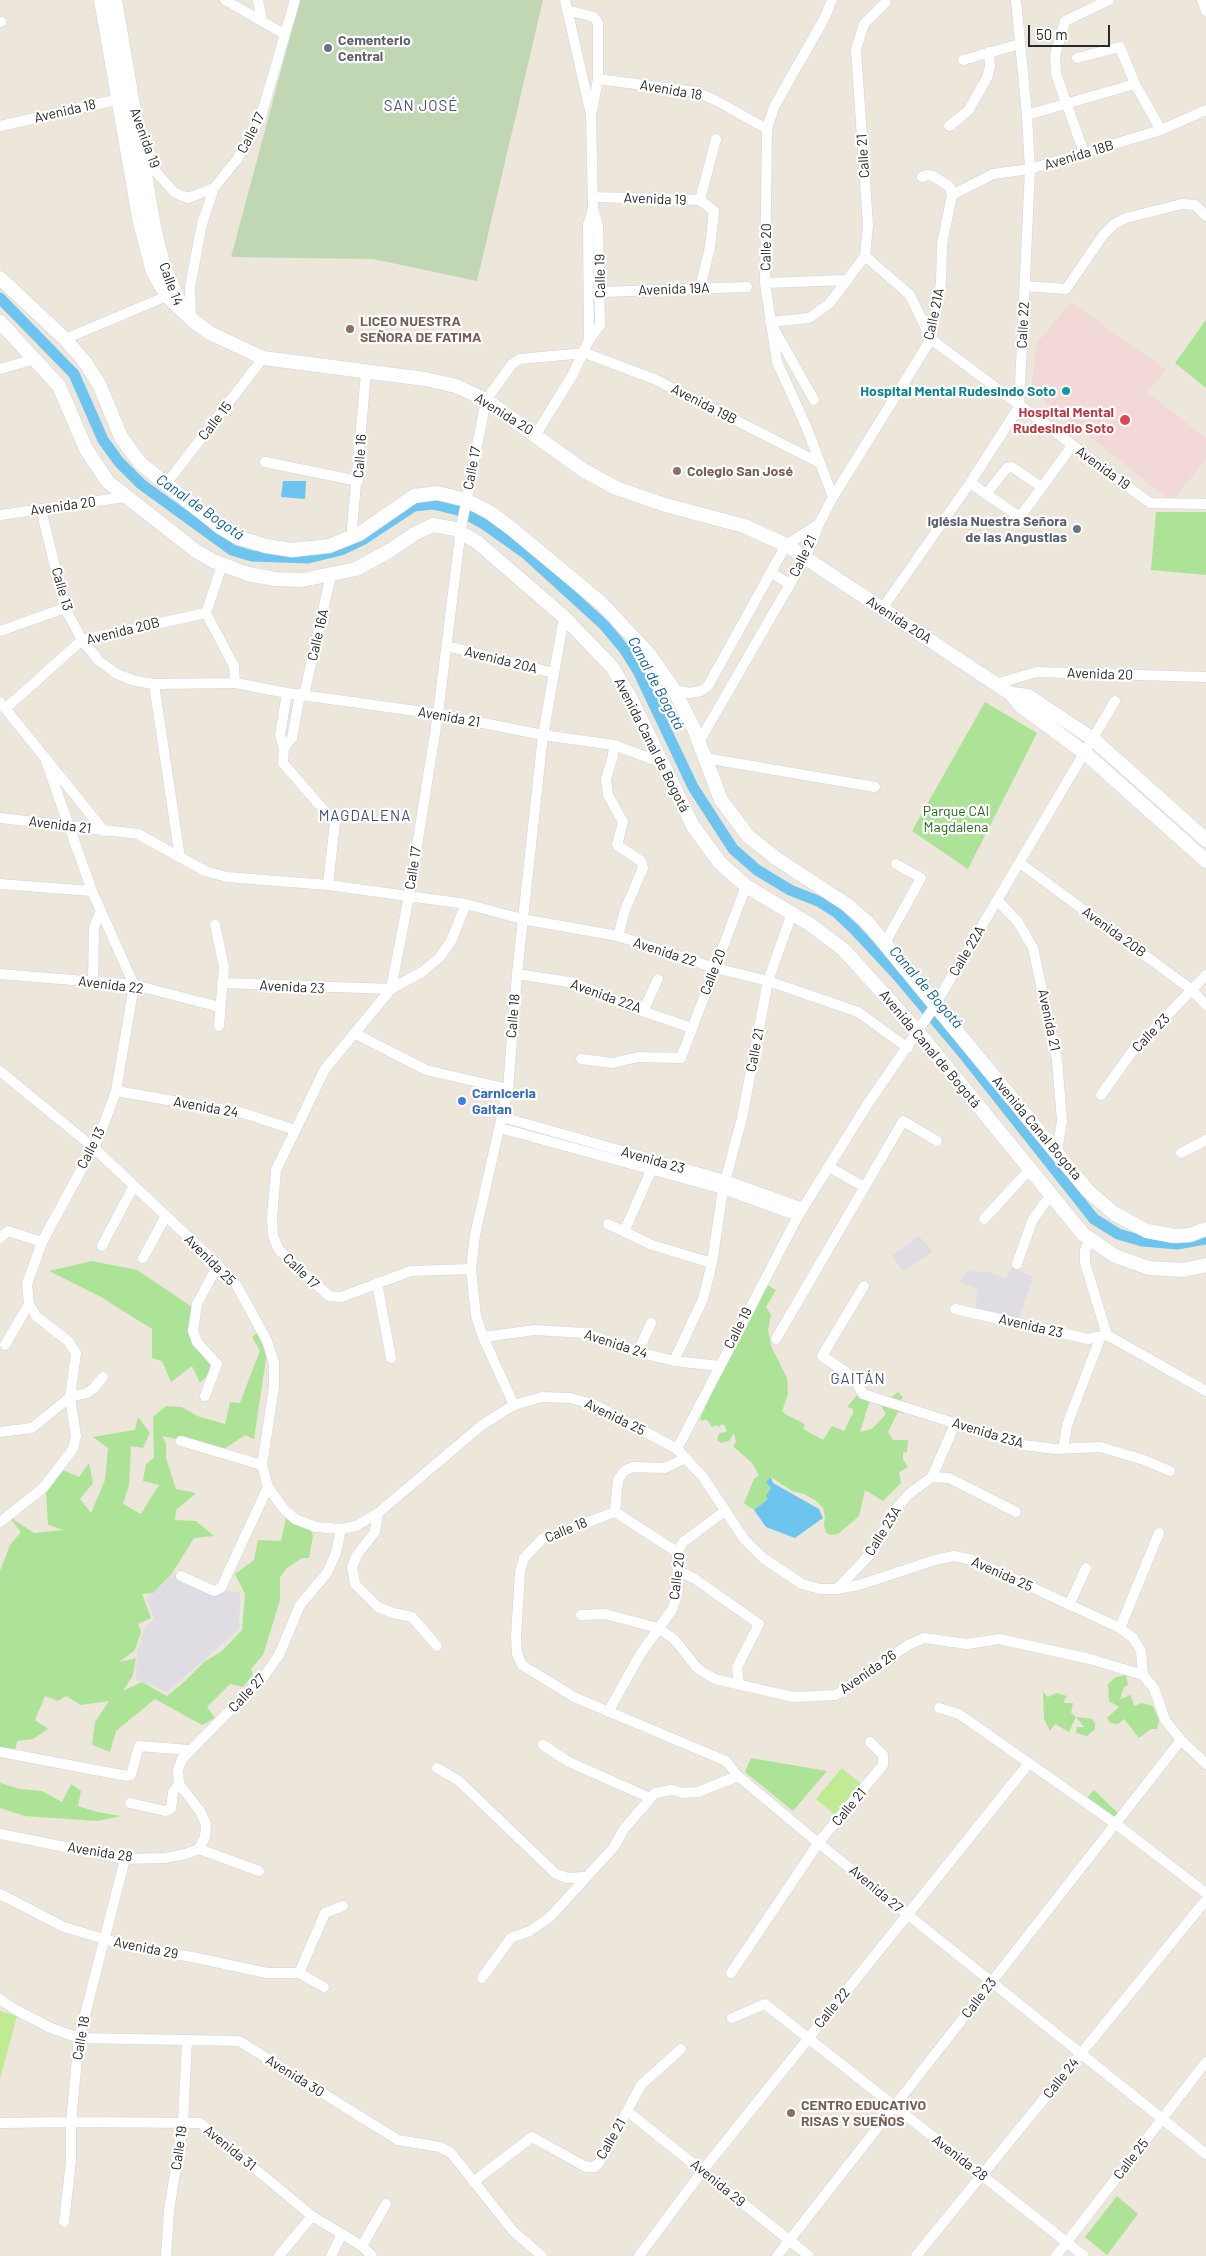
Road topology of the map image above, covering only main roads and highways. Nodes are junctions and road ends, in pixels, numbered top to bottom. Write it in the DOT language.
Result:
graph roads {
  1 [pos="100,0"];
  2 [pos="115,0"];
  3 [pos="124,98"];
  4 [pos="0,278"];
  5 [pos="187,315"];
  6 [pos="0,322"];
  7 [pos="786,545"];
  8 [pos="1011,694"];
  9 [pos="1206,840"];
  10 [pos="1206,861"];
  11 [pos="1206,1229"];
  12 [pos="1206,1265"];
  1 -- 3 [label="main road, Calle 14"];
  2 -- 3 [label="main road, Calle 14"];
  3 -- 5 [label="main road, Calle 14"];
  3 -- 5 [label="main road, Calle 14"];
  4 -- 11 [label="main road, Avenida Canal Bogota"];
  5 -- 7 [label="main road, Avenida 20"];
  6 -- 12 [label="main road, Avenida Canal de Bogotá"];
  7 -- 8 [label="main road, Avenida 20A"];
  8 -- 9 [label="main road, Avenida 20A"];
  8 -- 10 [label="main road, Avenida 20A"];
}
